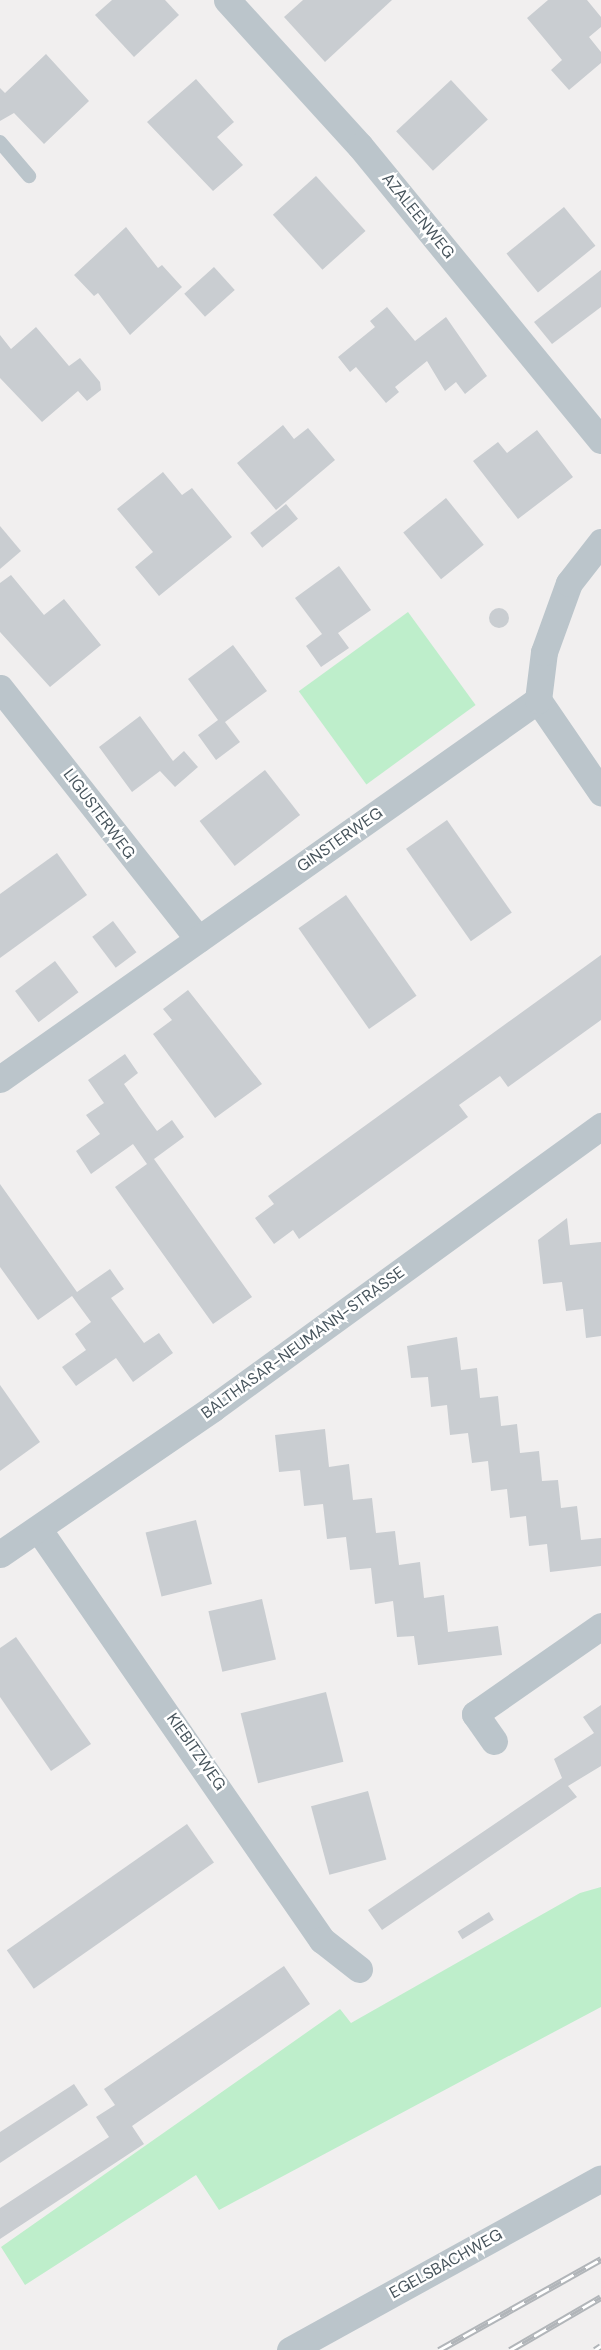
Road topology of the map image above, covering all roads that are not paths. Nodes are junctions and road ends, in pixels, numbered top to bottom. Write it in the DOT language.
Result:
graph roads {
  1 [pos="226,0"];
  2 [pos="0,142"];
  3 [pos="29,176"];
  4 [pos="601,440"];
  5 [pos="601,542"];
  6 [pos="0,688"];
  7 [pos="538,700"];
  8 [pos="601,792"];
  9 [pos="198,939"];
  10 [pos="0,1079"];
  11 [pos="601,1126"];
  12 [pos="39,1530"];
  13 [pos="0,1554"];
  14 [pos="601,1626"];
  15 [pos="494,1741"];
  16 [pos="359,1969"];
  17 [pos="601,2178"];
  18 [pos="290,2350"];
  1 -- 4 [label="street, AZALEENWEG"];
  2 -- 3 [label="lane"];
  5 -- 7 [label="street"];
  6 -- 9 [label="street, LIGUSTERWEG"];
  7 -- 8 [label="street"];
  7 -- 9 [label="street, GINSTERWEG"];
  9 -- 10 [label="street, GINSTERWEG"];
  11 -- 12 [label="street, BALTHASAR-NEUMANN-STRASSE"];
  12 -- 13 [label="street, BALTHASAR-NEUMANN-STRASSE"];
  12 -- 16 [label="street, KIEBITZWEG"];
  14 -- 15 [label="street"];
  17 -- 18 [label="street, EGELSBACHWEG"];
}
